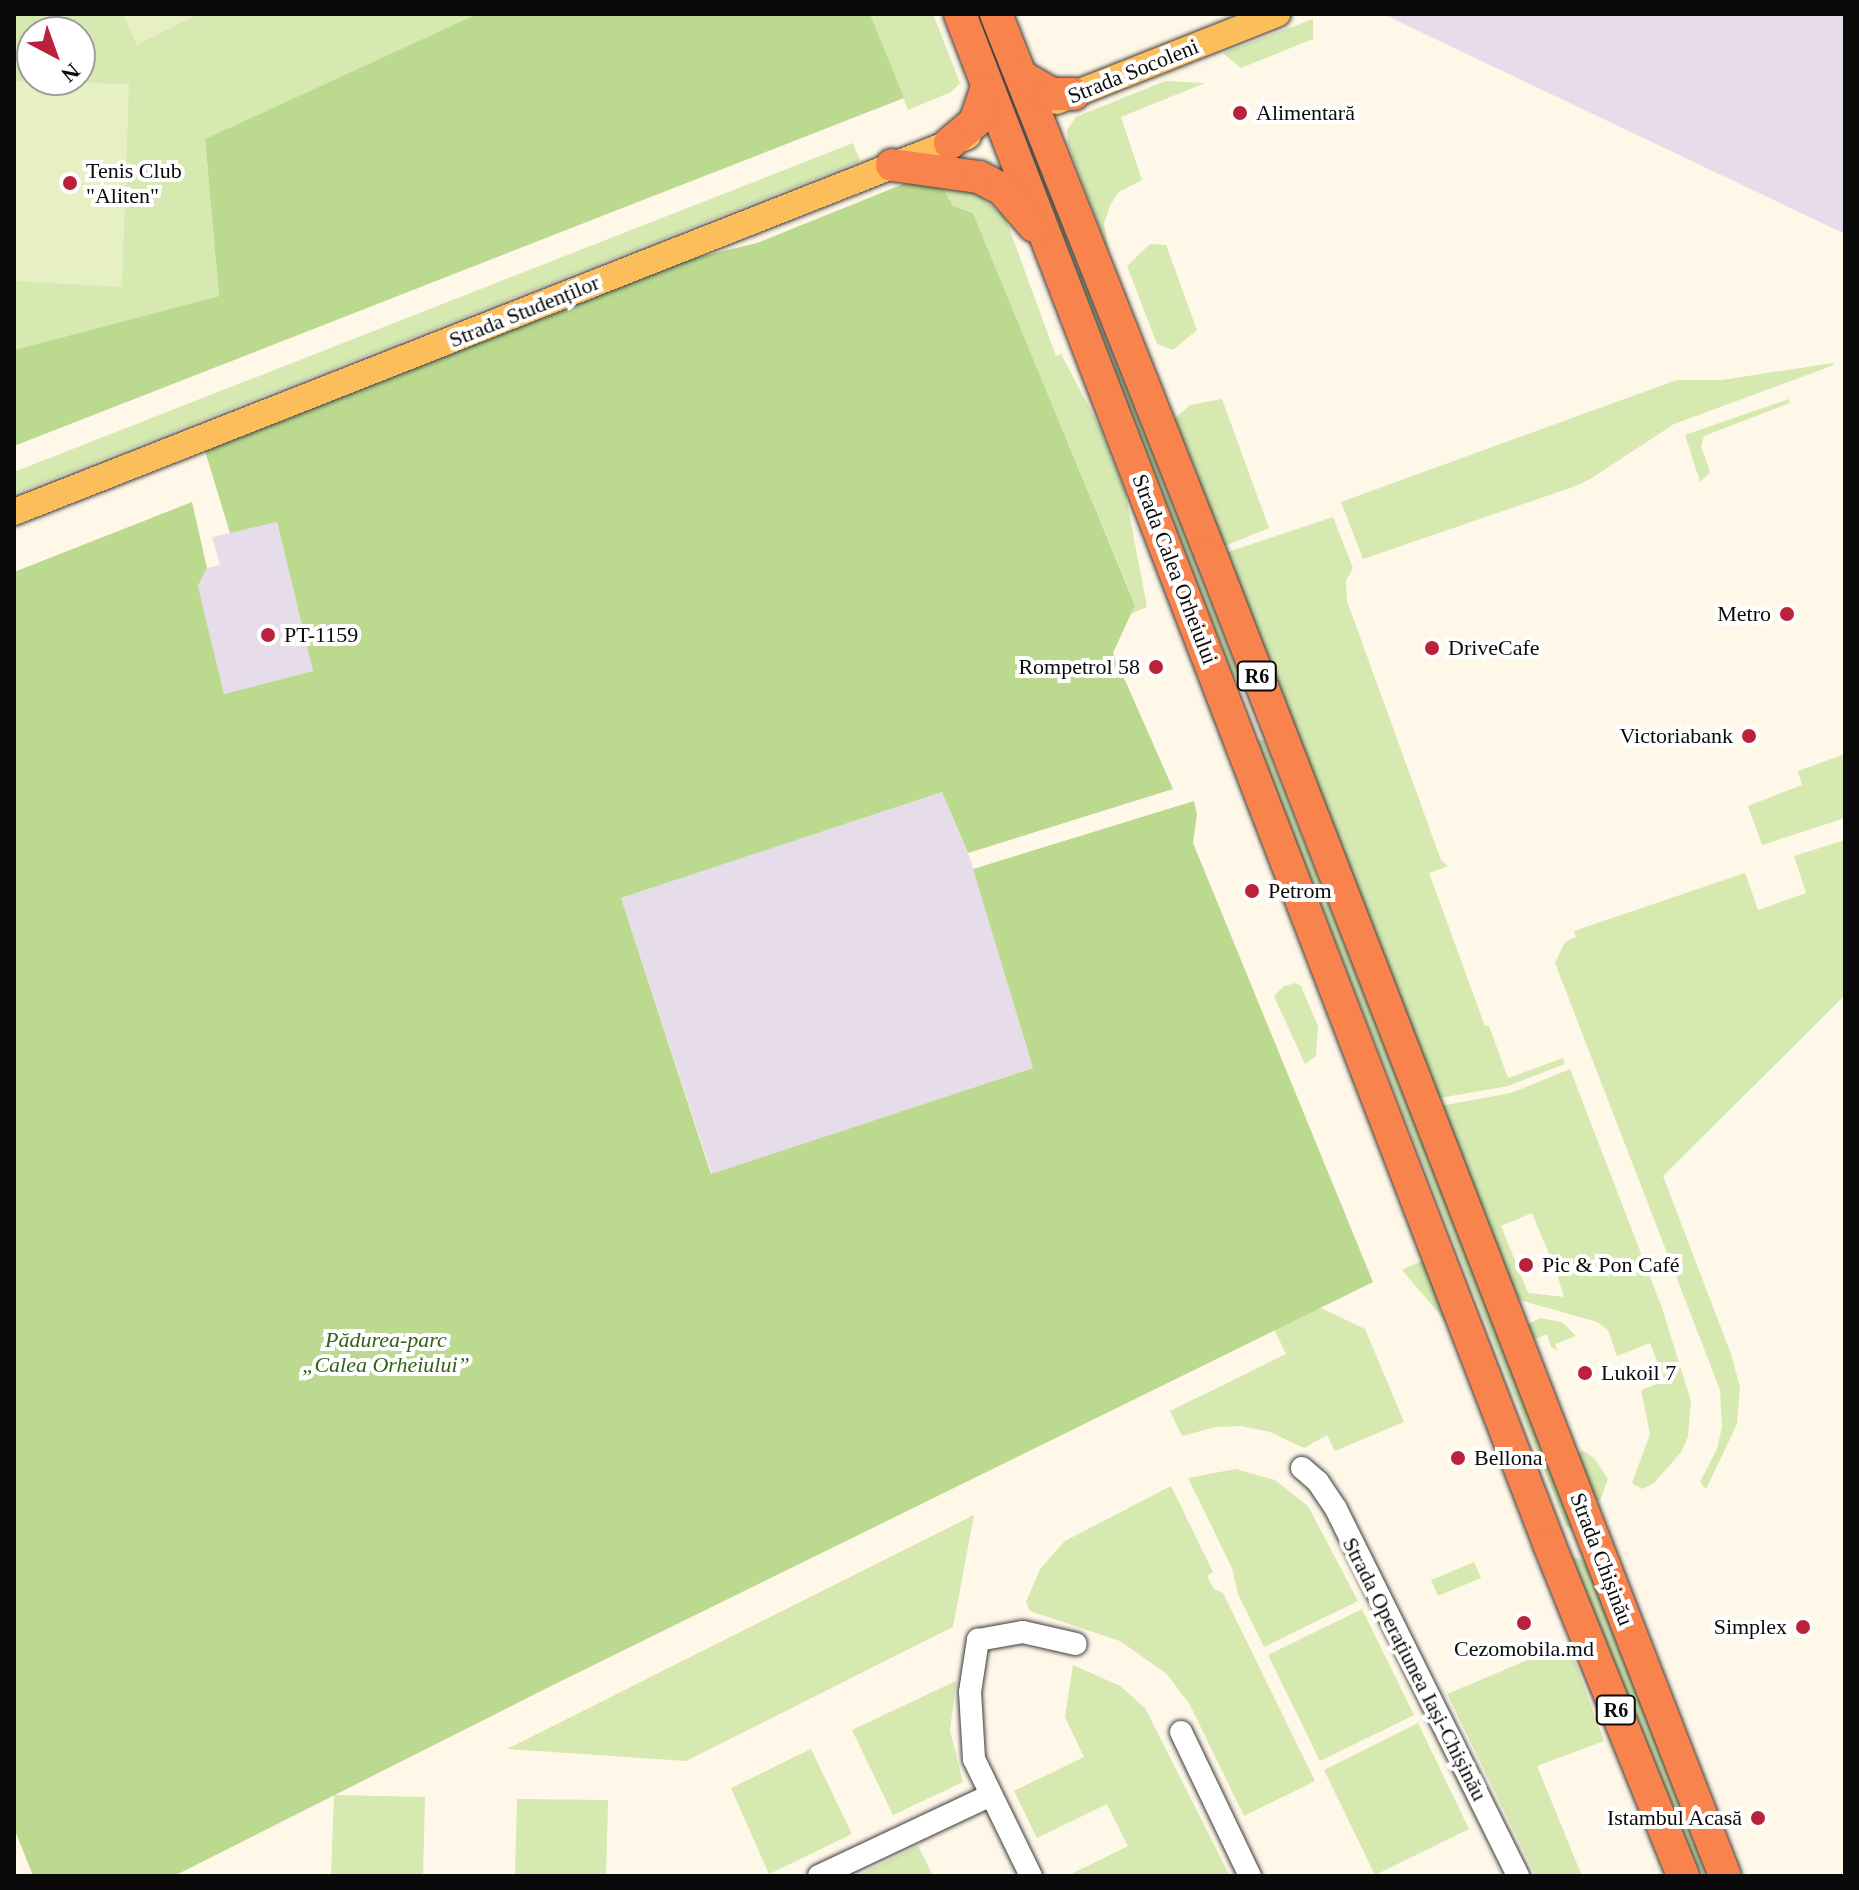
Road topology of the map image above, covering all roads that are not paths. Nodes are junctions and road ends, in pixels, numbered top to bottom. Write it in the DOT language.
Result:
graph roads {
  1 [pos="960,14"];
  2 [pos="996,14"];
  3 [pos="1277,14"];
  4 [pos="1021,76"];
  5 [pos="987,88"];
  6 [pos="1074,94"];
  7 [pos="1034,110"];
  8 [pos="1001,123"];
  9 [pos="950,143"];
  10 [pos="892,165"];
  11 [pos="1051,247"];
  12 [pos="14,512"];
  13 [pos="1268,705"];
  14 [pos="1233,719"];
  15 [pos="1478,1242"];
  16 [pos="1440,1259"];
  17 [pos="1302,1468"];
  18 [pos="1549,1544"];
  19 [pos="1597,1545"];
  20 [pos="1076,1644"];
  21 [pos="1181,1732"];
  22 [pos="991,1795"];
  23 [pos="819,1876"];
  24 [pos="1031,1876"];
  25 [pos="1250,1876"];
  26 [pos="1518,1876"];
  27 [pos="1683,1876"];
  28 [pos="1725,1876"];
  1 -- 5 [label="highway, Strada Calea Orheiului / R6"];
  2 -- 4 [label="highway, Strada Calea Orheiului / R6"];
  3 -- 6 [label="main road, Strada Socoleni"];
  4 -- 6 [label="highway"];
  4 -- 7 [label="highway, Strada Calea Orheiului / R6"];
  5 -- 8 [label="highway, Strada Calea Orheiului / R6"];
  5 -- 9 [label="highway"];
  6 -- 7 [label="main road, Strada Socoleni"];
  7 -- 8 [label="main road, Strada Studenților"];
  7 -- 13 [label="highway, Strada Calea Orheiului / R6"];
  8 -- 9 [label="main road, Strada Studenților"];
  8 -- 11 [label="highway, Strada Calea Orheiului / R6"];
  9 -- 10 [label="main road, Strada Studenților"];
  10 -- 11 [label="highway"];
  10 -- 12 [label="main road, Strada Studenților"];
  11 -- 14 [label="highway, Strada Calea Orheiului / R6"];
  13 -- 14 [label="highway"];
  13 -- 15 [label="highway, Strada Calea Orheiului / R6"];
  14 -- 16 [label="highway, Strada Calea Orheiului / R6"];
  15 -- 19 [label="highway, Strada Chișinău / R6"];
  16 -- 18 [label="highway, Strada Chișinău / R6"];
  17 -- 26 [label="street, Strada Operațiunea Iași-Chișinău"];
  18 -- 19 [label="highway"];
  18 -- 27 [label="highway, Strada Chișinău / R6"];
  19 -- 28 [label="highway, Strada Chișinău / R6"];
  20 -- 22 [label="street"];
  21 -- 25 [label="street"];
  22 -- 23 [label="street"];
  22 -- 24 [label="street"];
}
